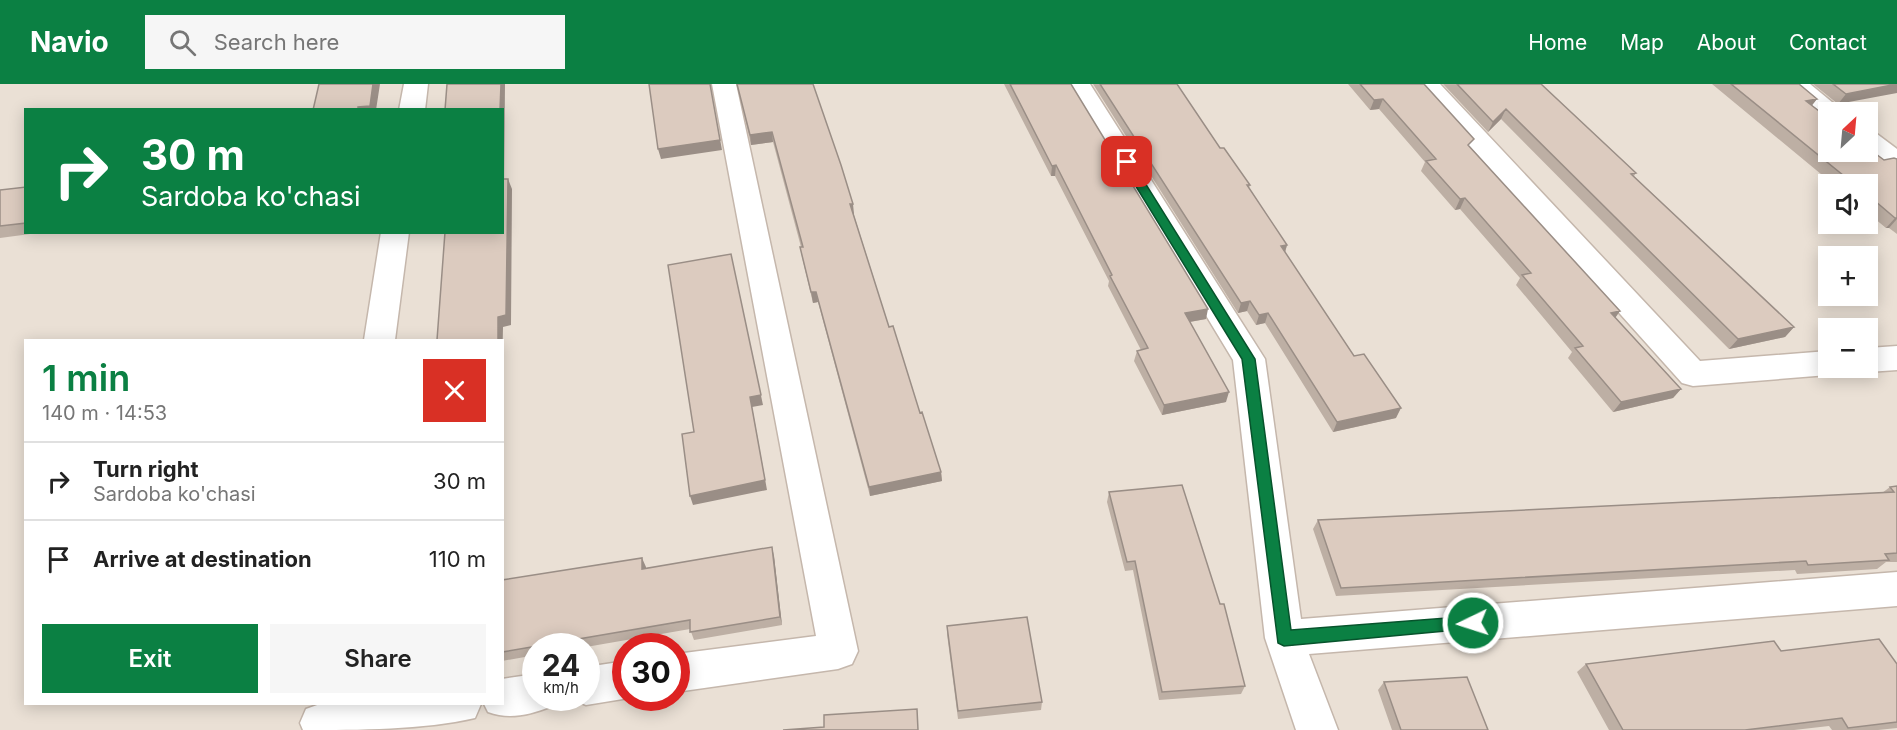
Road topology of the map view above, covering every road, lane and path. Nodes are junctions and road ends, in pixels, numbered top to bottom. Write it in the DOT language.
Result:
graph roads {
  1 [pos="416,84"];
  2 [pos="724,84"];
  3 [pos="1078,84"];
  4 [pos="1426,84"];
  5 [pos="1794,84"];
  6 [pos="1818,102"];
  7 [pos="412,108"];
  8 [pos="1878,148"];
  9 [pos="1897,162"];
  10 [pos="395,234"];
  11 [pos="380,339"];
  12 [pos="1897,358"];
  13 [pos="1878,359"];
  14 [pos="1818,364"];
  15 [pos="1897,589"];
  16 [pos="1284,638"];
  17 [pos="690,671"];
  18 [pos="522,695"];
  19 [pos="504,698"];
  20 [pos="452,705"];
  21 [pos="322,719"];
  22 [pos="1317,730"];
  1 -- 7 [label="street"];
  2 -- 17 [label="street"];
  3 -- 16 [label="street"];
  4 -- 14 [label="street"];
  5 -- 6 [label="street"];
  8 -- 9 [label="street"];
  10 -- 11 [label="street"];
  12 -- 13 [label="street"];
  15 -- 16 [label="street"];
  16 -- 22 [label="street"];
  18 -- 19 [label="street"];
  20 -- 21 [label="street"];
}
